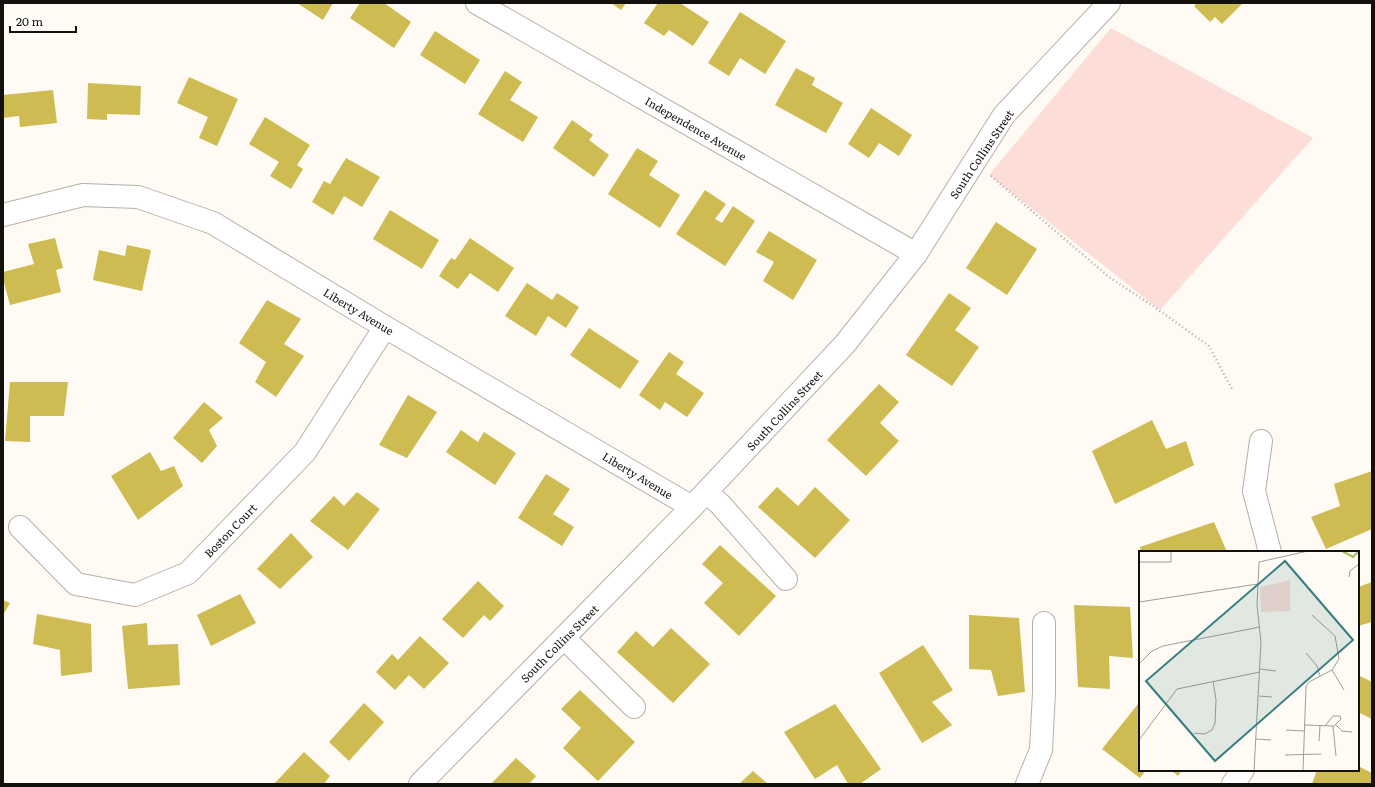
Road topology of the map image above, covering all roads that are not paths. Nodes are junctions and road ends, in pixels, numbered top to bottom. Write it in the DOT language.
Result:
graph roads {
  1 [pos="477,3"];
  2 [pos="1109,3"];
  3 [pos="3,215"];
  4 [pos="916,254"];
  5 [pos="385,327"];
  6 [pos="1261,441"];
  7 [pos="699,500"];
  8 [pos="20,526"];
  9 [pos="1270,551"];
  10 [pos="786,579"];
  11 [pos="1044,623"];
  12 [pos="564,638"];
  13 [pos="634,707"];
  14 [pos="1242,771"];
  15 [pos="420,784"];
  16 [pos="1027,784"];
  17 [pos="1233,784"];
  1 -- 4 [label="street, Independence Avenue"];
  2 -- 4 [label="street, South Collins Street"];
  3 -- 5 [label="street, Liberty Avenue"];
  4 -- 7 [label="street, South Collins Street"];
  5 -- 7 [label="street, Liberty Avenue"];
  5 -- 8 [label="street, Boston Court"];
  6 -- 9 [label="street"];
  7 -- 10 [label="street, Liberty Avenue"];
  7 -- 12 [label="street, South Collins Street"];
  11 -- 16 [label="street"];
  12 -- 13 [label="street"];
  12 -- 15 [label="street, South Collins Street"];
  14 -- 17 [label="street"];
}
